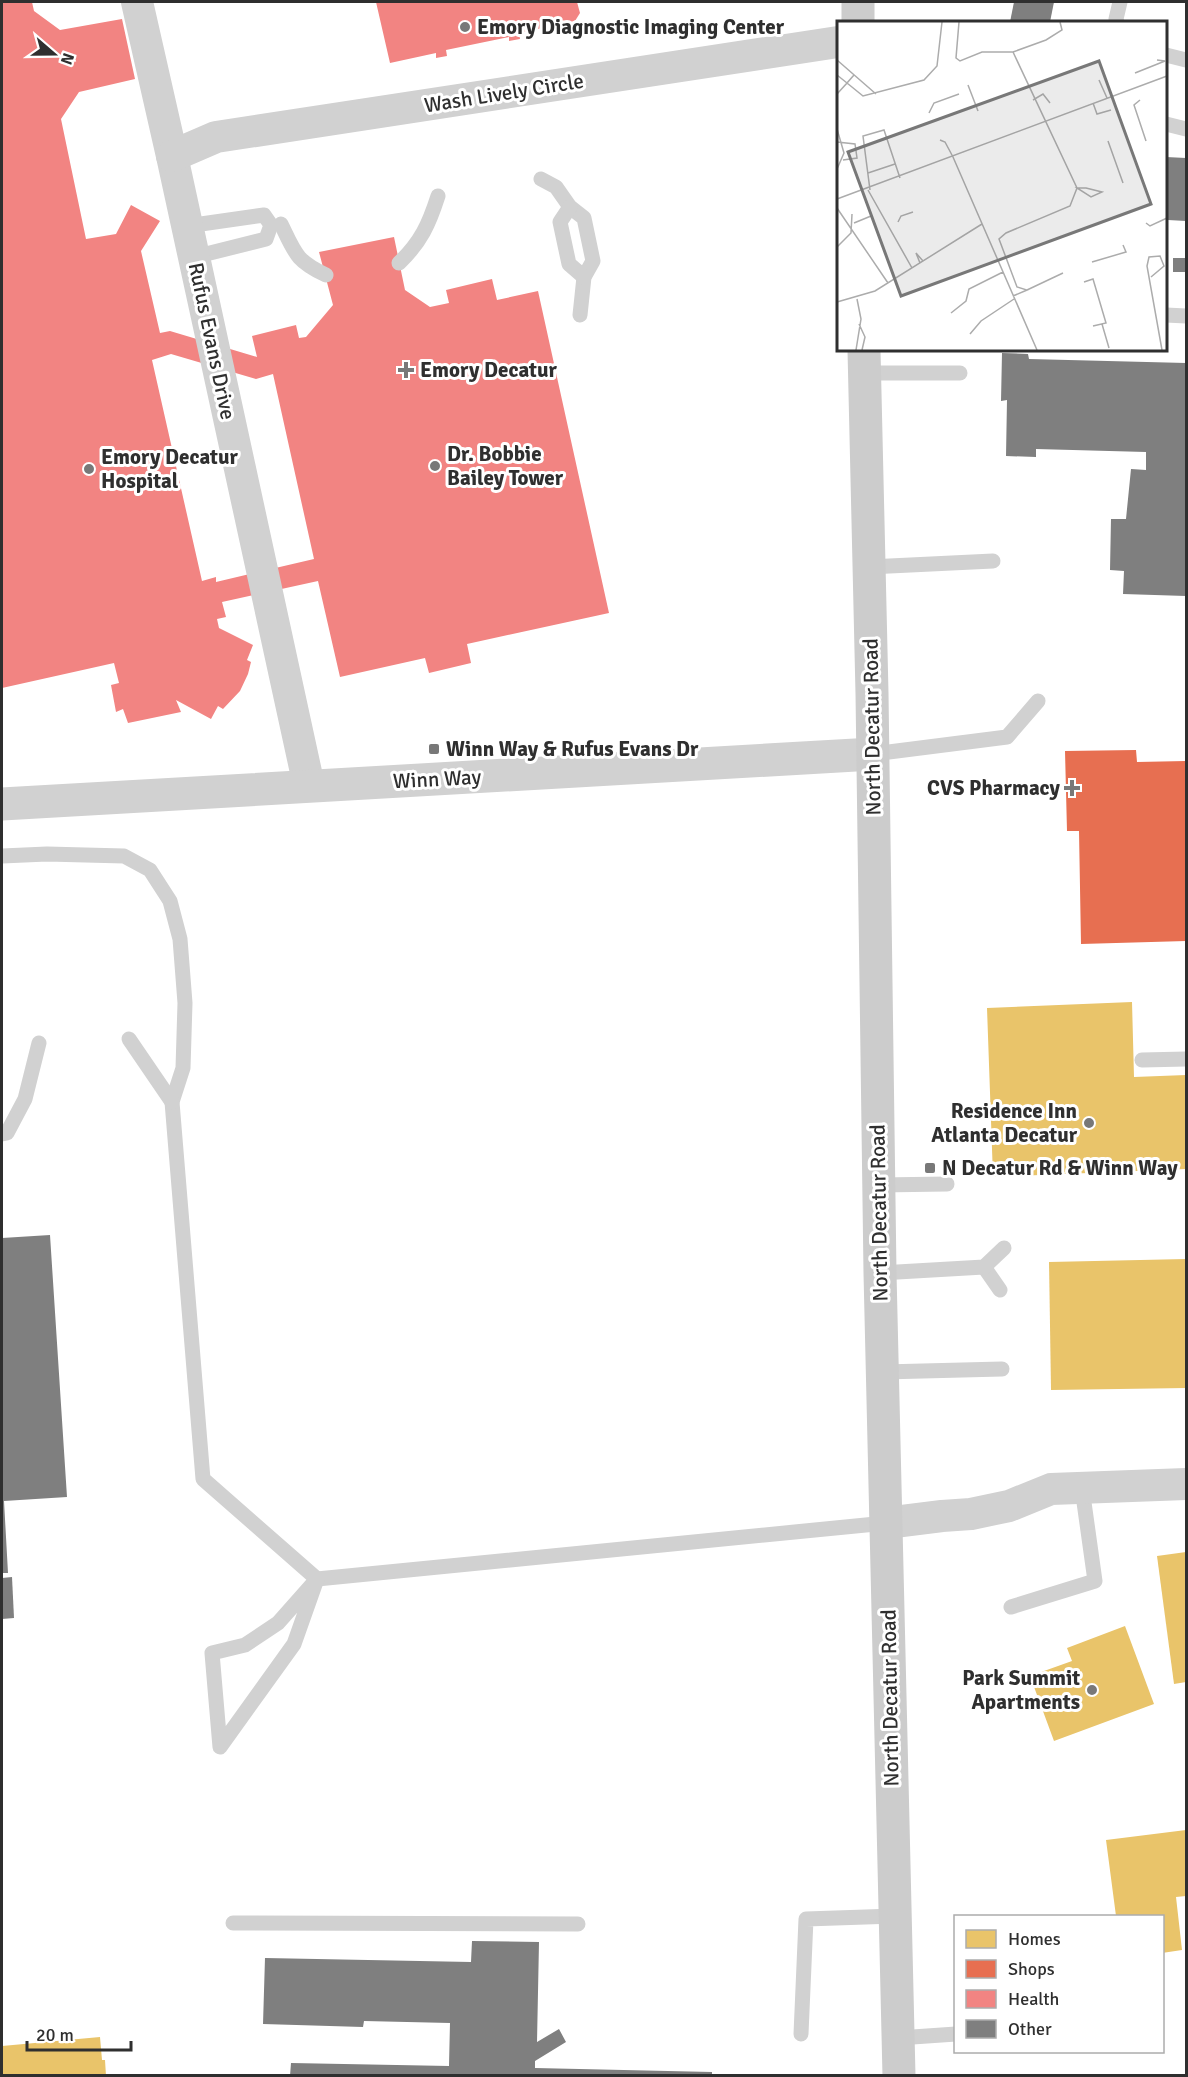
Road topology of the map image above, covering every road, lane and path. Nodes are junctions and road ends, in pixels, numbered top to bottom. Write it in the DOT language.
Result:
graph roads {
  1 [pos="137,2"];
  2 [pos="858,2"];
  3 [pos="1120,2"];
  4 [pos="858,21"];
  5 [pos="1117,21"];
  6 [pos="837,42"];
  7 [pos="1167,55"];
  8 [pos="1186,60"];
  9 [pos="1167,124"];
  10 [pos="1186,129"];
  11 [pos="172,156"];
  12 [pos="541,179"];
  13 [pos="438,196"];
  14 [pos="570,207"];
  15 [pos="281,224"];
  16 [pos="188,226"];
  17 [pos="194,257"];
  18 [pos="399,262"];
  19 [pos="326,275"];
  20 [pos="584,277"];
  21 [pos="580,315"];
  22 [pos="1167,315"];
  23 [pos="1186,315"];
  24 [pos="864,361"];
  25 [pos="960,373"];
  26 [pos="993,561"];
  27 [pos="869,567"];
  28 [pos="1038,701"];
  29 [pos="873,754"];
  30 [pos="309,786"];
  31 [pos="2,804"];
  32 [pos="2,856"];
  33 [pos="129,1039"];
  34 [pos="39,1043"];
  35 [pos="1186,1059"];
  36 [pos="1142,1060"];
  37 [pos="172,1102"];
  38 [pos="2,1134"];
  39 [pos="946,1184"];
  40 [pos="879,1185"];
  41 [pos="1004,1248"];
  42 [pos="984,1267"];
  43 [pos="880,1273"];
  44 [pos="1000,1290"];
  45 [pos="1002,1369"];
  46 [pos="883,1372"];
  47 [pos="1186,1484"];
  48 [pos="1082,1488"];
  49 [pos="886,1523"];
  50 [pos="317,1579"];
  51 [pos="1011,1607"];
  52 [pos="896,1916"];
  53 [pos="232,1923"];
  54 [pos="578,1924"];
  55 [pos="801,2034"];
  56 [pos="954,2034"];
  57 [pos="898,2038"];
  58 [pos="899,2076"];
  1 -- 11 [label="street, Rufus Evans Drive"];
  2 -- 4 [label="main road"];
  3 -- 5 [label="lane"];
  6 -- 11 [label="street, Wash Lively Circle"];
  7 -- 8 [label="lane"];
  9 -- 10 [label="lane"];
  11 -- 16 [label="street, Rufus Evans Drive"];
  12 -- 14 [label="lane"];
  13 -- 18 [label="lane"];
  14 -- 20 [label="lane"];
  14 -- 20 [label="lane"];
  15 -- 19 [label="lane"];
  16 -- 17 [label="street, Rufus Evans Drive"];
  16 -- 17 [label="lane"];
  17 -- 30 [label="street, Rufus Evans Drive"];
  20 -- 21 [label="lane"];
  22 -- 23 [label="lane"];
  24 -- 25 [label="lane"];
  24 -- 27 [label="main road, North Decatur Road"];
  26 -- 27 [label="lane"];
  27 -- 29 [label="main road, North Decatur Road"];
  28 -- 29 [label="lane"];
  29 -- 30 [label="street, Winn Way"];
  29 -- 40 [label="main road, North Decatur Road"];
  30 -- 31 [label="street, Winn Way"];
  32 -- 37 [label="lane"];
  33 -- 37 [label="lane"];
  34 -- 38 [label="lane"];
  35 -- 36 [label="lane"];
  37 -- 50 [label="lane"];
  39 -- 40 [label="lane"];
  40 -- 43 [label="main road, North Decatur Road"];
  41 -- 42 [label="lane"];
  42 -- 43 [label="lane"];
  42 -- 44 [label="lane"];
  43 -- 46 [label="main road, North Decatur Road"];
  45 -- 46 [label="lane"];
  46 -- 49 [label="main road, North Decatur Road"];
  47 -- 48 [label="street"];
  48 -- 49 [label="street"];
  48 -- 51 [label="lane"];
  49 -- 50 [label="lane"];
  49 -- 52 [label="main road, North Decatur Road"];
  50 -- 50 [label="lane"];
  52 -- 55 [label="lane"];
  52 -- 57 [label="main road, North Decatur Road"];
  53 -- 54 [label="lane"];
  56 -- 57 [label="lane"];
  57 -- 58 [label="main road, North Decatur Road"];
}
